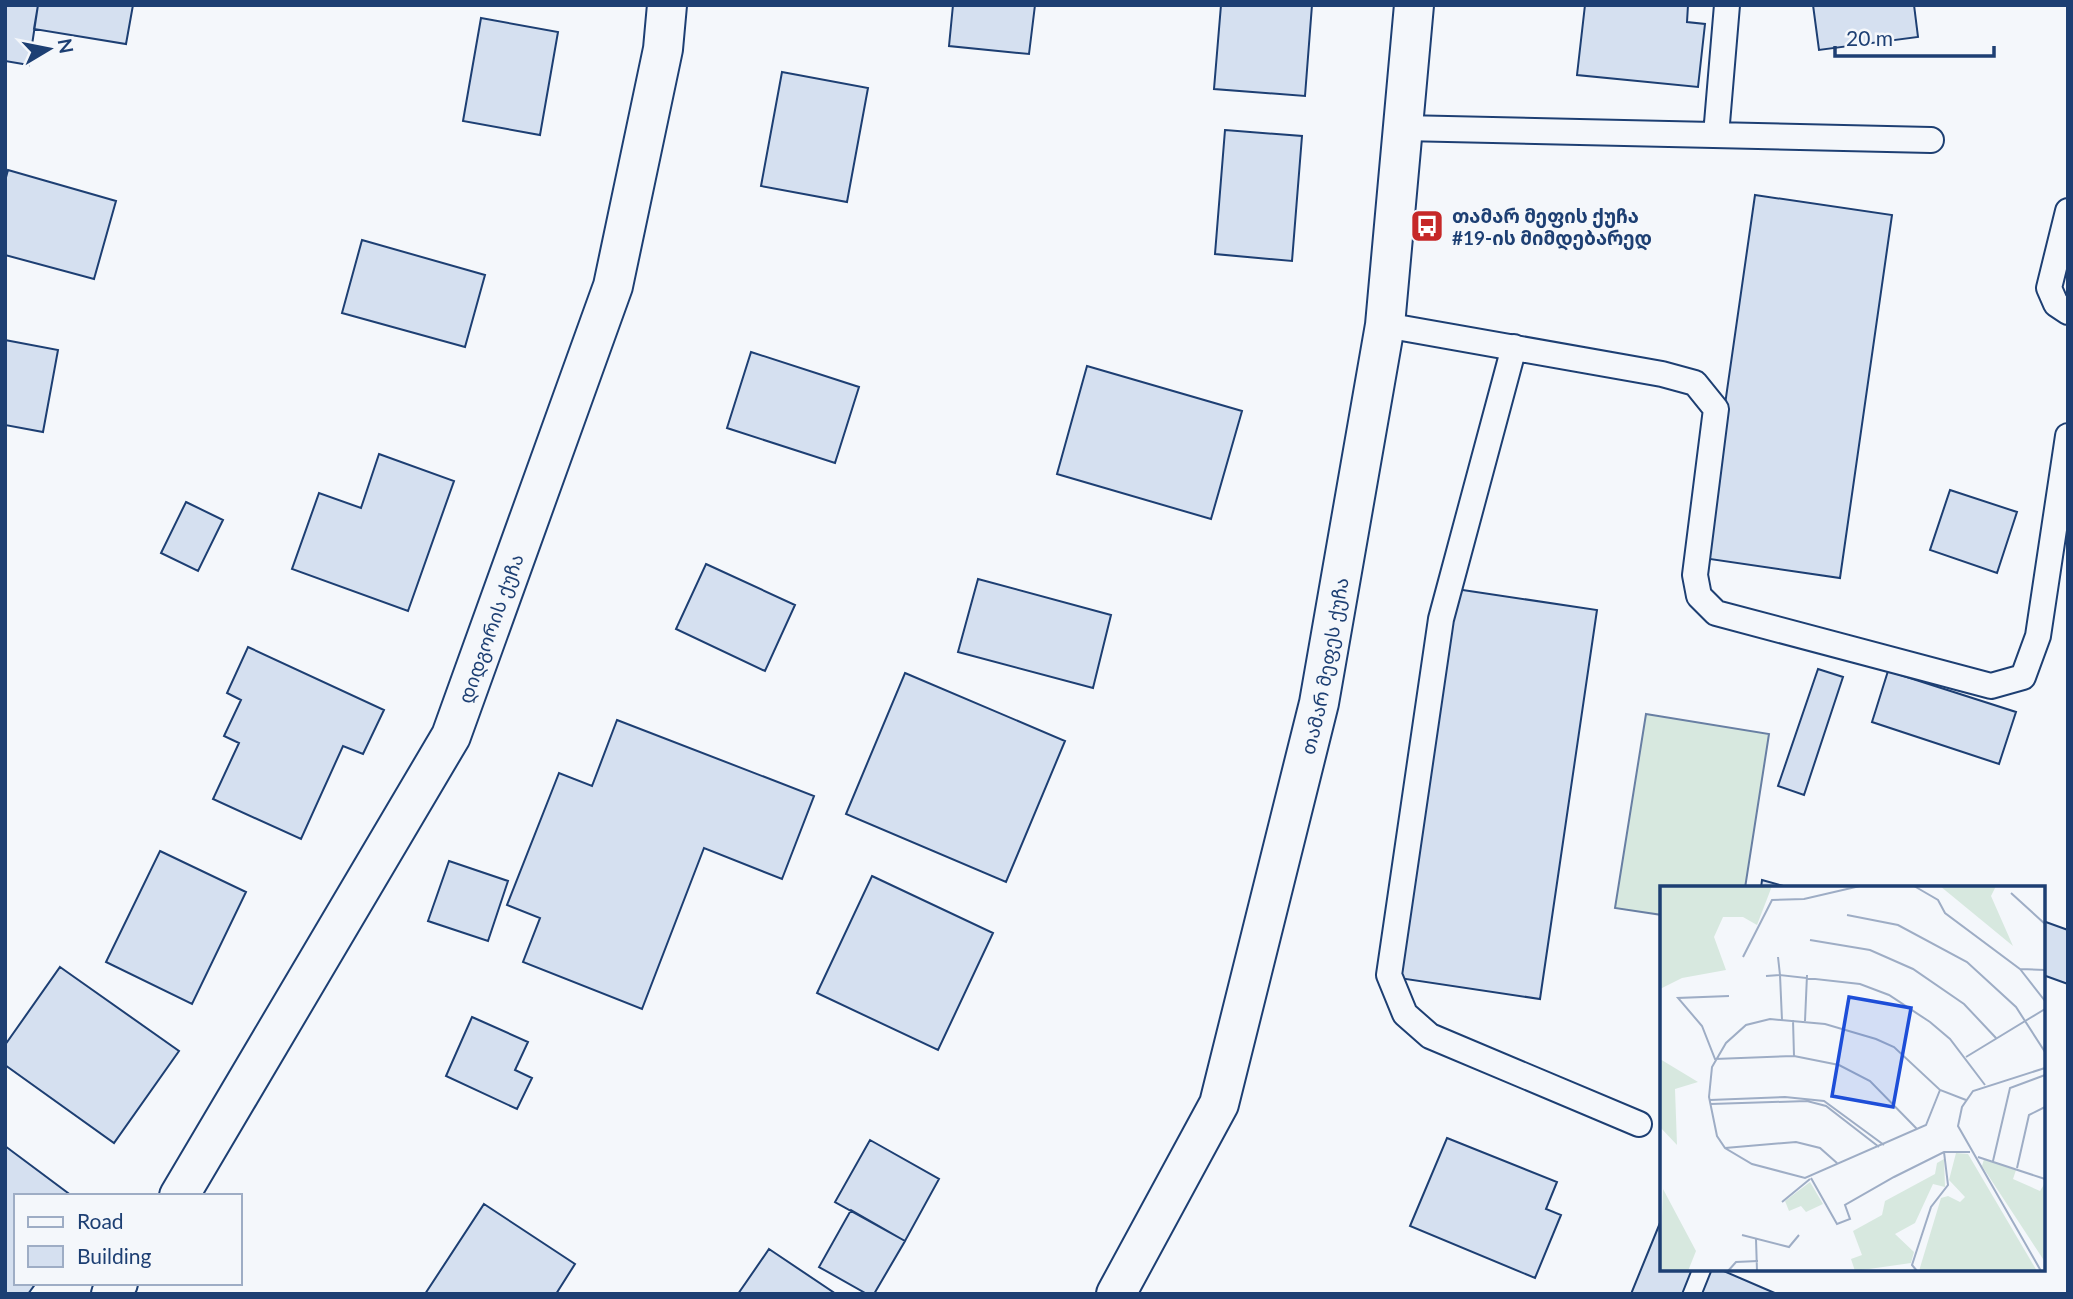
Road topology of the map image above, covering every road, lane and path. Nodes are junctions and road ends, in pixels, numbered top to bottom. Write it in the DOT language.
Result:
graph roads {
  1 [pos="667,5"];
  2 [pos="1414,5"];
  3 [pos="1727,5"];
  4 [pos="1403,128"];
  5 [pos="1716,135"];
  6 [pos="1931,140"];
  7 [pos="2068,211"];
  8 [pos="2068,312"];
  9 [pos="1385,325"];
  10 [pos="1514,347"];
  11 [pos="2068,436"];
  12 [pos="1639,1124"];
  13 [pos="181,1194"];
  14 [pos="1116,1294"];
  1 -- 13 [label="street, დიდგორის ქუჩა"];
  2 -- 4 [label="street, თამარ მეფეს ქუჩა"];
  3 -- 5 [label="lane"];
  4 -- 5 [label="lane"];
  4 -- 9 [label="street, თამარ მეფეს ქუჩა"];
  5 -- 6 [label="lane"];
  7 -- 8 [label="lane"];
  9 -- 10 [label="lane"];
  9 -- 14 [label="street, თამარ მეფეს ქუჩა"];
  10 -- 11 [label="lane"];
  10 -- 12 [label="lane"];
}
